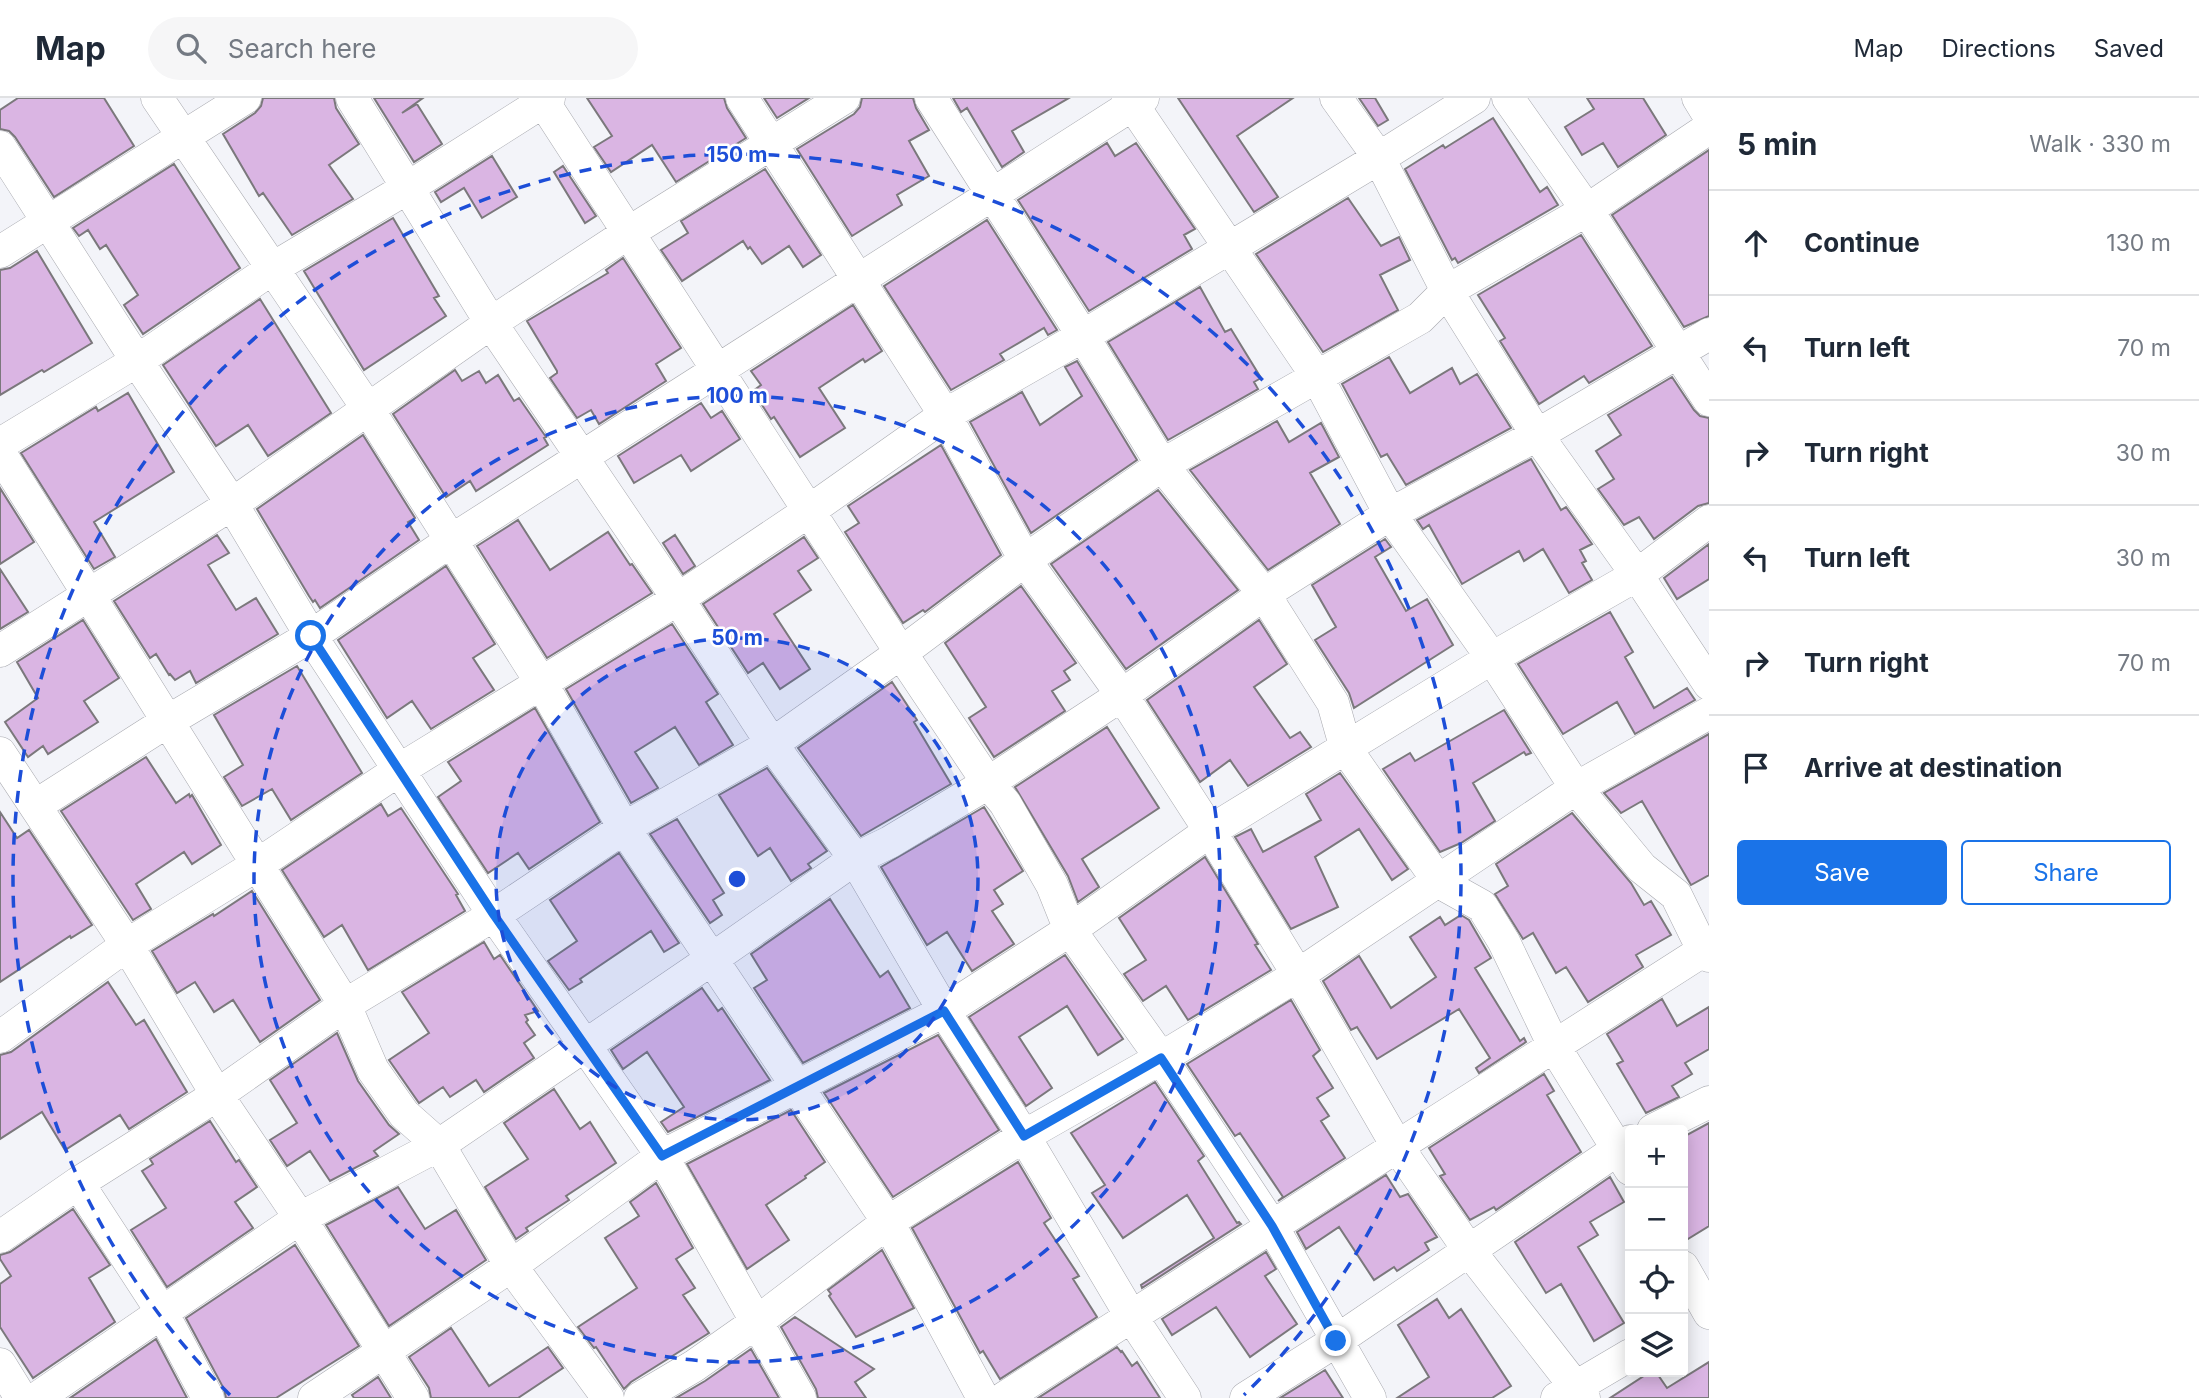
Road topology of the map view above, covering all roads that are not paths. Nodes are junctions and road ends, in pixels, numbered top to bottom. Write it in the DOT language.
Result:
graph roads {
  1 [pos="157,98"];
  2 [pos="245,98"];
  3 [pos="352,98"];
  4 [pos="742,98"];
  5 [pos="845,98"];
  6 [pos="932,98"];
  7 [pos="1336,98"];
  8 [pos="1474,98"];
  9 [pos="1508,98"];
  10 [pos="1698,98"];
  11 [pos="544,99"];
  12 [pos="1134,100"];
  13 [pos="1709,116"];
  14 [pos="1709,128"];
  15 [pos="183,136"];
  16 [pos="771,144"];
  17 [pos="0,147"];
  18 [pos="1379,158"];
  19 [pos="409,187"];
  20 [pos="993,194"];
  21 [pos="1587,210"];
  22 [pos="49,221"];
  23 [pos="628,233"];
  24 [pos="1230,248"];
  25 [pos="0,252"];
  26 [pos="273,268"];
  27 [pos="858,280"];
  28 [pos="1447,291"];
  29 [pos="491,323"];
  30 [pos="1709,334"];
  31 [pos="1083,336"];
  32 [pos="1679,354"];
  33 [pos="137,361"];
  34 [pos="716,370"];
  35 [pos="1316,375"];
  36 [pos="1709,400"];
  37 [pos="368,410"];
  38 [pos="945,415"];
  39 [pos="1537,435"];
  40 [pos="0,444"];
  41 [pos="0,453"];
  42 [pos="582,456"];
  43 [pos="1162,465"];
  44 [pos="232,503"];
  45 [pos="808,511"];
  46 [pos="1390,514"];
  47 [pos="1709,521"];
  48 [pos="452,540"];
  49 [pos="1025,560"];
  50 [pos="1637,575"];
  51 [pos="1264,594"];
  52 [pos="89,595"];
  53 [pos="678,599"];
  54 [pos="311,636"];
  55 [pos="0,651"];
  56 [pos="901,653"];
  57 [pos="1492,658"];
  58 [pos="542,684"];
  59 [pos="1709,684"];
  60 [pos="1122,695"];
  61 [pos="1709,713"];
  62 [pos="168,721"];
  63 [pos="772,744"];
  64 [pos="1346,749"];
  65 [pos="0,753"];
  66 [pos="399,770"];
  67 [pos="988,783"];
  68 [pos="1576,788"];
  69 [pos="35,806"];
  70 [pos="624,828"];
  71 [pos="1210,831"];
  72 [pos="855,859"];
  73 [pos="257,864"];
  74 [pos="1438,882"];
  75 [pos="494,915"];
  76 [pos="1070,930"];
  77 [pos="127,945"];
  78 [pos="1707,951"];
  79 [pos="712,959"];
  80 [pos="1298,975"];
  81 [pos="345,1005"];
  82 [pos="944,1011"];
  83 [pos="0,1037"];
  84 [pos="587,1045"];
  85 [pos="1554,1046"];
  86 [pos="1161,1058"];
  87 [pos="798,1084"];
  88 [pos="217,1095"];
  89 [pos="1709,1102"];
  90 [pos="1663,1125"];
  91 [pos="1024,1136"];
  92 [pos="439,1145"];
  93 [pos="1397,1146"];
  94 [pos="1625,1151"];
  95 [pos="1625,1153"];
  96 [pos="662,1156"];
  97 [pos="78,1183"];
  98 [pos="300,1218"];
  99 [pos="888,1222"];
  100 [pos="1272,1226"];
  101 [pos="0,1237"];
  102 [pos="1468,1249"];
  103 [pos="511,1266"];
  104 [pos="1688,1279"];
  105 [pos="163,1312"];
  106 [pos="1702,1314"];
  107 [pos="1131,1316"];
  108 [pos="758,1321"];
  109 [pos="1336,1341"];
  110 [pos="384,1350"];
  111 [pos="1625,1358"];
  112 [pos="0,1364"];
  113 [pos="1572,1394"];
  114 [pos="21,1398"];
  115 [pos="37,1398"];
  116 [pos="208,1398"];
  117 [pos="314,1398"];
  118 [pos="413,1398"];
  119 [pos="608,1398"];
  120 [pos="640,1398"];
  121 [pos="800,1398"];
  122 [pos="983,1398"];
  123 [pos="1004,1398"];
  124 [pos="1185,1398"];
  125 [pos="1246,1398"];
  126 [pos="1370,1398"];
  1 -- 15 [label="street"];
  2 -- 15 [label="street"];
  3 -- 19 [label="street"];
  4 -- 16 [label="street"];
  5 -- 16 [label="street"];
  6 -- 20 [label="street"];
  7 -- 18 [label="street"];
  8 -- 18 [label="street"];
  9 -- 21 [label="street"];
  10 -- 13 [label="street"];
  11 -- 19 [label="street"];
  11 -- 23 [label="street"];
  12 -- 20 [label="street"];
  12 -- 24 [label="street"];
  14 -- 21 [label="street"];
  15 -- 22 [label="street"];
  15 -- 26 [label="street"];
  16 -- 23 [label="street"];
  16 -- 27 [label="street"];
  17 -- 22 [label="street"];
  18 -- 24 [label="street"];
  18 -- 28 [label="street"];
  19 -- 26 [label="street"];
  19 -- 29 [label="street"];
  20 -- 27 [label="street"];
  20 -- 31 [label="street"];
  21 -- 28 [label="street"];
  21 -- 32 [label="street"];
  22 -- 25 [label="street"];
  22 -- 33 [label="street"];
  23 -- 29 [label="street"];
  23 -- 34 [label="street"];
  24 -- 31 [label="street"];
  24 -- 35 [label="street"];
  26 -- 33 [label="street"];
  26 -- 37 [label="street"];
  27 -- 34 [label="street"];
  27 -- 38 [label="street"];
  28 -- 35 [label="street"];
  28 -- 39 [label="street"];
  29 -- 37 [label="street"];
  29 -- 42 [label="street"];
  30 -- 32 [label="street"];
  31 -- 38 [label="street"];
  31 -- 43 [label="street"];
  32 -- 36 [label="street"];
  32 -- 39 [label="street"];
  33 -- 40 [label="street"];
  33 -- 44 [label="street"];
  34 -- 42 [label="street"];
  34 -- 45 [label="street"];
  35 -- 43 [label="street"];
  35 -- 46 [label="street"];
  37 -- 44 [label="street"];
  37 -- 48 [label="street"];
  38 -- 45 [label="street"];
  38 -- 49 [label="street"];
  39 -- 46 [label="street"];
  39 -- 50 [label="street"];
  41 -- 52 [label="street"];
  42 -- 48 [label="street"];
  42 -- 53 [label="street"];
  43 -- 49 [label="street"];
  43 -- 51 [label="street"];
  44 -- 52 [label="street"];
  44 -- 54 [label="street"];
  45 -- 53 [label="street"];
  45 -- 56 [label="street"];
  46 -- 51 [label="street"];
  46 -- 57 [label="street"];
  47 -- 50 [label="street"];
  48 -- 54 [label="street"];
  48 -- 58 [label="street"];
  49 -- 56 [label="street"];
  49 -- 60 [label="street"];
  50 -- 57 [label="street"];
  50 -- 59 [label="street"];
  51 -- 60 [label="street"];
  51 -- 64 [label="street"];
  52 -- 55 [label="street"];
  52 -- 62 [label="street"];
  53 -- 58 [label="street"];
  53 -- 63 [label="street"];
  54 -- 62 [label="street"];
  54 -- 66 [label="street"];
  56 -- 63 [label="street"];
  56 -- 67 [label="street"];
  57 -- 64 [label="street"];
  57 -- 68 [label="street"];
  58 -- 66 [label="street"];
  58 -- 70 [label="street"];
  60 -- 67 [label="street"];
  60 -- 71 [label="street"];
  61 -- 68 [label="street"];
  62 -- 69 [label="street"];
  62 -- 73 [label="street"];
  63 -- 70 [label="street"];
  63 -- 72 [label="street"];
  64 -- 71 [label="street"];
  64 -- 74 [label="street"];
  65 -- 69 [label="street"];
  66 -- 73 [label="street"];
  66 -- 75 [label="street"];
  67 -- 72 [label="street"];
  67 -- 76 [label="street"];
  68 -- 74 [label="street"];
  68 -- 78 [label="street"];
  69 -- 77 [label="street"];
  70 -- 75 [label="street"];
  70 -- 79 [label="street"];
  71 -- 76 [label="street"];
  71 -- 80 [label="street"];
  72 -- 79 [label="street"];
  72 -- 82 [label="street"];
  73 -- 77 [label="street"];
  73 -- 81 [label="street"];
  74 -- 80 [label="street"];
  74 -- 85 [label="street"];
  75 -- 81 [label="street"];
  75 -- 84 [label="street"];
  76 -- 82 [label="street"];
  76 -- 86 [label="street"];
  77 -- 83 [label="street"];
  77 -- 88 [label="street"];
  78 -- 85 [label="street"];
  79 -- 84 [label="street"];
  79 -- 87 [label="street"];
  80 -- 86 [label="street"];
  80 -- 93 [label="street"];
  81 -- 88 [label="street"];
  81 -- 92 [label="street"];
  82 -- 87 [label="street"];
  82 -- 91 [label="street"];
  84 -- 92 [label="street"];
  84 -- 96 [label="street"];
  85 -- 93 [label="street"];
  85 -- 94 [label="street"];
  86 -- 91 [label="street"];
  86 -- 100 [label="street"];
  87 -- 96 [label="street"];
  87 -- 99 [label="street"];
  88 -- 97 [label="street"];
  88 -- 98 [label="street"];
  89 -- 90 [label="street"];
  91 -- 99 [label="street"];
  91 -- 107 [label="street"];
  92 -- 98 [label="street"];
  92 -- 103 [label="street"];
  93 -- 100 [label="street"];
  93 -- 102 [label="street"];
  95 -- 102 [label="street"];
  96 -- 103 [label="street"];
  96 -- 108 [label="street"];
  97 -- 101 [label="street"];
  97 -- 105 [label="street"];
  98 -- 105 [label="street"];
  98 -- 110 [label="street"];
  99 -- 108 [label="street"];
  99 -- 122 [label="street"];
  100 -- 107 [label="street"];
  100 -- 109 [label="street"];
  102 -- 109 [label="street"];
  102 -- 113 [label="street"];
  103 -- 110 [label="street"];
  103 -- 119 [label="street"];
  104 -- 106 [label="street"];
  105 -- 115 [label="street"];
  105 -- 116 [label="street"];
  107 -- 123 [label="street"];
  107 -- 124 [label="street"];
  108 -- 120 [label="street"];
  108 -- 121 [label="street"];
  109 -- 125 [label="street"];
  109 -- 126 [label="street"];
  110 -- 117 [label="street"];
  110 -- 118 [label="street"];
  111 -- 113 [label="street"];
  112 -- 114 [label="street"];
}
